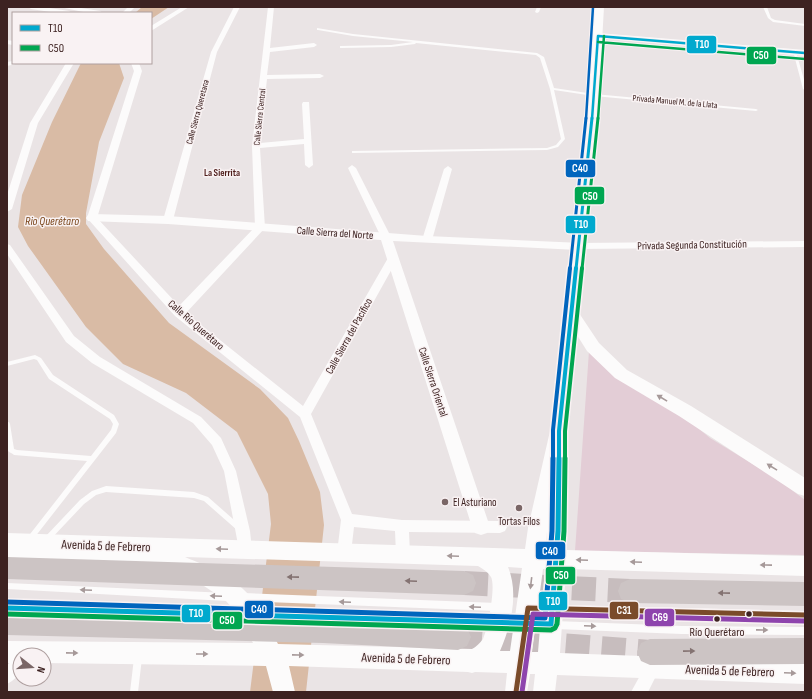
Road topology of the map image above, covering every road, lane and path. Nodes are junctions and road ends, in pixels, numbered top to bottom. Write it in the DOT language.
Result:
graph roads {
  1 [pos="31,7"];
  2 [pos="63,7"];
  3 [pos="186,7"];
  4 [pos="237,7"];
  5 [pos="271,7"];
  6 [pos="539,7"];
  7 [pos="599,7"];
  8 [pos="765,7"];
  9 [pos="43,8"];
  10 [pos="83,8"];
  11 [pos="63,12"];
  12 [pos="97,12"];
  13 [pos="537,12"];
  14 [pos="805,25"];
  15 [pos="152,28"];
  16 [pos="318,29"];
  17 [pos="598,36"];
  18 [pos="419,42"];
  19 [pos="314,45"];
  20 [pos="341,47"];
  21 [pos="266,50"];
  22 [pos="794,52"];
  23 [pos="805,53"];
  24 [pos="69,64"];
  25 [pos="135,64"];
  26 [pos="320,76"];
  27 [pos="264,78"];
  28 [pos="552,89"];
  29 [pos="805,89"];
  30 [pos="594,95"];
  31 [pos="306,104"];
  32 [pos="756,110"];
  33 [pos="308,141"];
  34 [pos="256,146"];
  35 [pos="352,152"];
  36 [pos="309,165"];
  37 [pos="352,168"];
  38 [pos="448,169"];
  39 [pos="7,209"];
  40 [pos="92,218"];
  41 [pos="168,220"];
  42 [pos="260,228"];
  43 [pos="386,237"];
  44 [pos="427,240"];
  45 [pos="805,244"];
  46 [pos="578,246"];
  47 [pos="7,247"];
  48 [pos="393,258"];
  49 [pos="179,313"];
  50 [pos="572,315"];
  51 [pos="7,364"];
  52 [pos="305,414"];
  53 [pos="7,424"];
  54 [pos="559,431"];
  55 [pos="92,459"];
  56 [pos="805,488"];
  57 [pos="348,520"];
  58 [pos="402,526"];
  59 [pos="481,527"];
  60 [pos="500,527"];
  61 [pos="25,543"];
  62 [pos="250,544"];
  63 [pos="337,552"];
  64 [pos="403,554"];
  65 [pos="7,556"];
  66 [pos="481,557"];
  67 [pos="534,559"];
  68 [pos="557,560"];
  69 [pos="805,566"];
  70 [pos="7,568"];
  71 [pos="464,582"];
  72 [pos="7,586"];
  73 [pos="630,591"];
  74 [pos="805,594"];
  75 [pos="7,608"];
  76 [pos="502,612"];
  77 [pos="525,613"];
  78 [pos="805,615"];
  79 [pos="552,617"];
  80 [pos="7,622"];
  81 [pos="805,631"];
  82 [pos="458,637"];
  83 [pos="805,651"];
  84 [pos="138,654"];
  85 [pos="52,656"];
  86 [pos="651,660"];
  87 [pos="472,662"];
  88 [pos="520,663"];
  89 [pos="547,664"];
  90 [pos="805,673"];
  91 [pos="134,692"];
  92 [pos="284,692"];
  93 [pos="516,692"];
  94 [pos="544,692"];
  95 [pos="639,692"];
  1 -- 9 [label="street"];
  2 -- 10 [label="street"];
  3 -- 15 [label="street"];
  4 -- 41 [label="street, Calle Sierra Queretana"];
  5 -- 21 [label="street, Calle Sierra Central"];
  6 -- 13 [label="lane"];
  7 -- 17 [label="main road"];
  8 -- 14 [label="lane"];
  9 -- 11 [label="street"];
  10 -- 12 [label="street"];
  16 -- 18 [label="lane"];
  17 -- 22 [label="street"];
  17 -- 30 [label="main road"];
  18 -- 20 [label="lane"];
  18 -- 28 [label="lane"];
  19 -- 21 [label="street"];
  21 -- 27 [label="street, Calle Sierra Central"];
  22 -- 23 [label="street"];
  22 -- 29 [label="lane"];
  24 -- 39 [label="street"];
  25 -- 40 [label="street"];
  26 -- 27 [label="street"];
  27 -- 34 [label="street, Calle Sierra Central"];
  28 -- 30 [label="lane, Privada Manuel M. de la Llata"];
  28 -- 35 [label="lane"];
  30 -- 32 [label="lane, Privada Manuel M. de la Llata"];
  30 -- 46 [label="main road"];
  31 -- 33 [label="street"];
  33 -- 34 [label="street"];
  33 -- 36 [label="street"];
  34 -- 42 [label="street, Calle Sierra Central"];
  37 -- 43 [label="street"];
  38 -- 44 [label="street"];
  40 -- 41 [label="street, Calle Sierra del Norte"];
  40 -- 49 [label="street, Calle Río Querétaro"];
  41 -- 42 [label="street, Calle Sierra del Norte"];
  42 -- 43 [label="street, Calle Sierra del Norte"];
  42 -- 49 [label="street"];
  43 -- 44 [label="street, Calle Sierra del Norte"];
  43 -- 48 [label="street, Calle Sierra Oriental"];
  44 -- 46 [label="street, Calle Sierra del Norte"];
  45 -- 46 [label="street, Privada Segunda Constitución"];
  46 -- 50 [label="main road"];
  47 -- 62 [label="street"];
  48 -- 52 [label="street, Calle Sierra del Pacífico"];
  48 -- 59 [label="street, Calle Sierra Oriental"];
  49 -- 52 [label="street, Calle Río Querétaro"];
  50 -- 54 [label="main road"];
  56 -- 50 [label="main road, one-way"];
  51 -- 55 [label="lane"];
  52 -- 57 [label="street, Calle Río Querétaro"];
  53 -- 55 [label="lane"];
  54 -- 67 [label="main road"];
  54 -- 68 [label="main road"];
  55 -- 61 [label="lane"];
  57 -- 58 [label="street"];
  57 -- 63 [label="street, Calle Río Querétaro"];
  58 -- 59 [label="street"];
  58 -- 64 [label="street"];
  59 -- 60 [label="street"];
  62 -- 61 [label="main road, Avenida 5 de Febrero, one-way"];
  61 -- 62 [label="lane"];
  62 -- 63 [label="main road, Avenida 5 de Febrero"];
  63 -- 64 [label="main road, Avenida 5 de Febrero"];
  66 -- 64 [label="main road, Avenida 5 de Febrero, one-way"];
  65 -- 92 [label="main road"];
  66 -- 67 [label="main road, Avenida 5 de Febrero"];
  66 -- 76 [label="main road"];
  67 -- 68 [label="main road, Avenida 5 de Febrero"];
  67 -- 77 [label="main road, one-way"];
  69 -- 68 [label="main road, Avenida 5 de Febrero, one-way"];
  68 -- 79 [label="main road"];
  71 -- 70 [label="highway, one-way"];
  76 -- 72 [label="lane, one-way"];
  74 -- 73 [label="highway, one-way"];
  75 -- 76 [label="lane"];
  76 -- 77 [label="lane"];
  76 -- 87 [label="main road"];
  77 -- 79 [label="lane"];
  77 -- 79 [label="lane"];
  77 -- 88 [label="main road"];
  78 -- 79 [label="lane"];
  79 -- 81 [label="lane, one-way"];
  79 -- 89 [label="main road"];
  80 -- 82 [label="highway, Avenida 5 de Febrero"];
  86 -- 83 [label="highway, Avenida 5 de Febrero, one-way"];
  85 -- 84 [label="main road, Avenida 5 de Febrero, one-way"];
  84 -- 87 [label="main road, Avenida 5 de Febrero, one-way"];
  84 -- 91 [label="lane"];
  86 -- 89 [label="main road, Avenida 5 de Febrero"];
  86 -- 90 [label="main road, Avenida 5 de Febrero, one-way"];
  86 -- 95 [label="street"];
  87 -- 88 [label="main road, Avenida 5 de Febrero"];
  88 -- 89 [label="main road, Avenida 5 de Febrero"];
  88 -- 93 [label="main road"];
  89 -- 94 [label="main road"];
}
